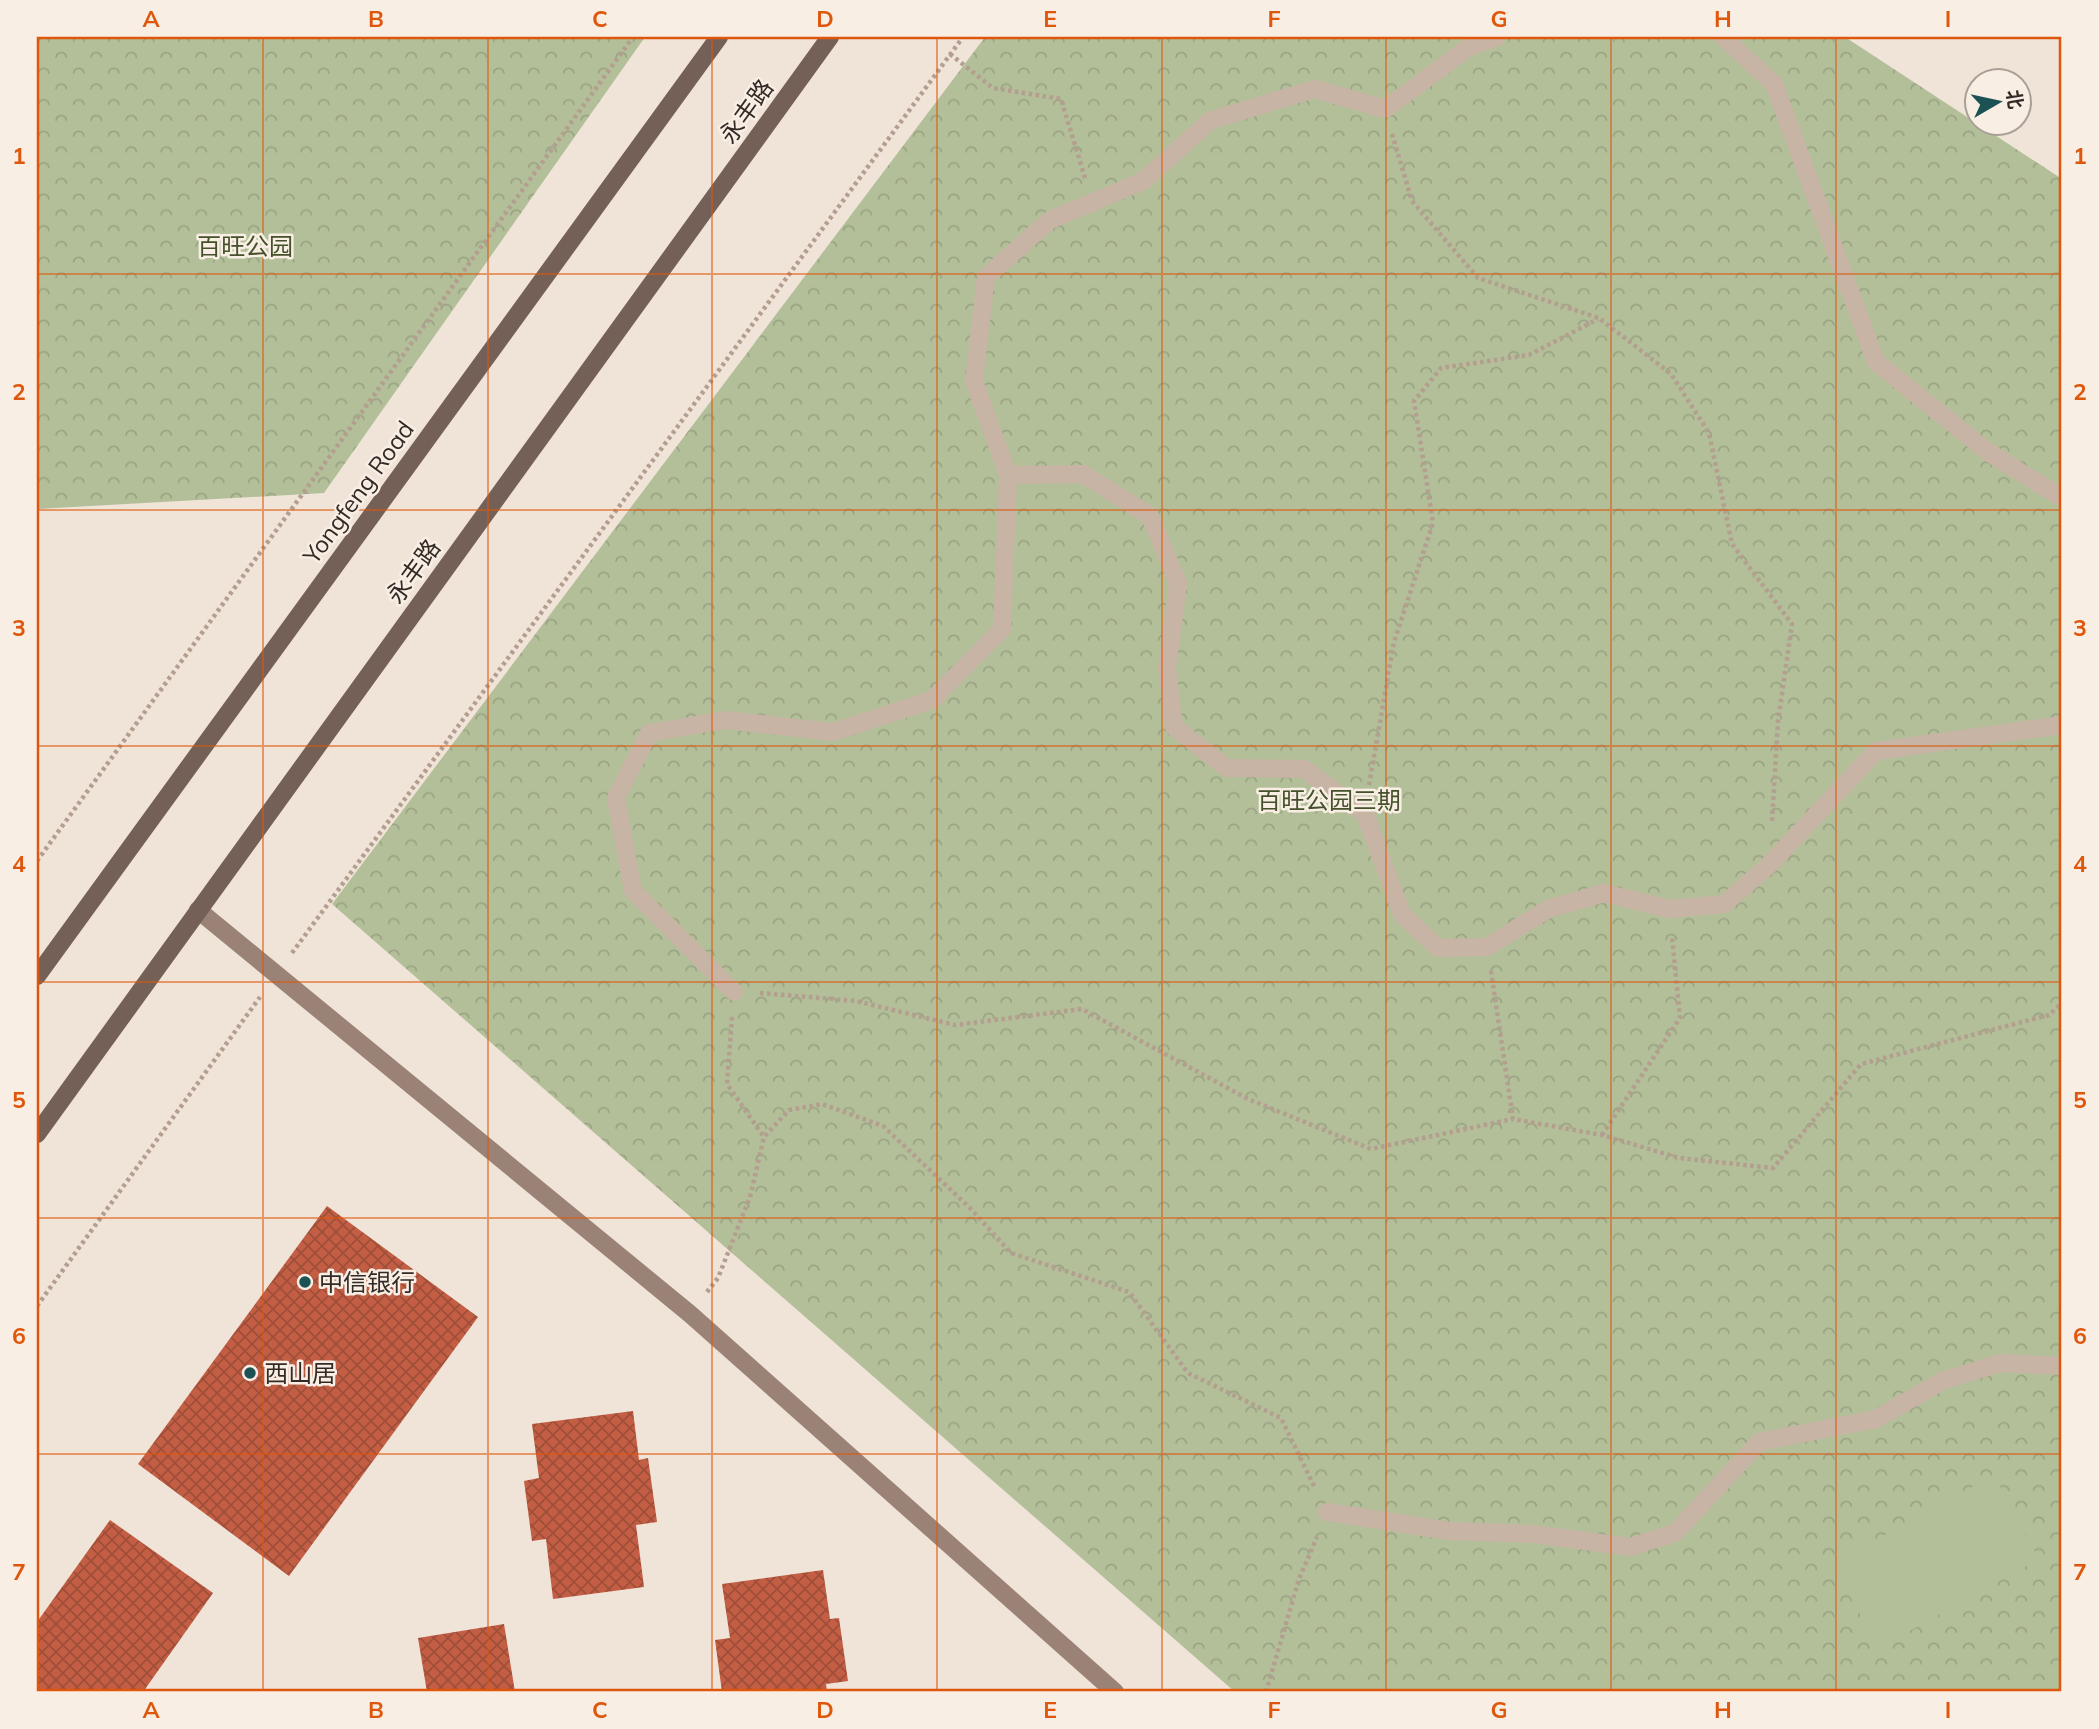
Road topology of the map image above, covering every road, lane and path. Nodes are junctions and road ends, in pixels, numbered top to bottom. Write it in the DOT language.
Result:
graph roads {
  1 [pos="633,37"];
  2 [pos="719,37"];
  3 [pos="830,37"];
  4 [pos="963,37"];
  5 [pos="1497,37"];
  6 [pos="1723,37"];
  7 [pos="950,54"];
  8 [pos="1385,109"];
  9 [pos="1093,202"];
  10 [pos="1599,318"];
  11 [pos="1008,475"];
  12 [pos="2062,498"];
  13 [pos="2062,725"];
  14 [pos="1365,814"];
  15 [pos="37,861"];
  16 [pos="1769,865"];
  17 [pos="198,909"];
  18 [pos="1669,909"];
  19 [pos="1488,947"];
  20 [pos="276,974"];
  21 [pos="37,976"];
  22 [pos="734,992"];
  23 [pos="2062,1003"];
  24 [pos="1513,1119"];
  25 [pos="37,1134"];
  26 [pos="1602,1135"];
  27 [pos="764,1137"];
  28 [pos="37,1306"];
  29 [pos="690,1314"];
  30 [pos="2062,1366"];
  31 [pos="1327,1512"];
  32 [pos="1115,1692"];
  33 [pos="1266,1692"];
  1 -- 15 [label="path"];
  2 -- 21 [label="main road, Yongfeng Road"];
  3 -- 17 [label="main road, 永丰路"];
  4 -- 7 [label="path"];
  5 -- 8 [label="lane"];
  6 -- 12 [label="lane"];
  7 -- 9 [label="path"];
  7 -- 20 [label="path"];
  8 -- 9 [label="lane"];
  8 -- 10 [label="path"];
  9 -- 11 [label="lane"];
  10 -- 14 [label="path"];
  10 -- 16 [label="path"];
  11 -- 14 [label="lane"];
  11 -- 22 [label="lane"];
  13 -- 16 [label="lane"];
  14 -- 19 [label="lane"];
  16 -- 18 [label="lane"];
  17 -- 20 [label="street"];
  17 -- 25 [label="main road, 永丰路"];
  18 -- 19 [label="lane"];
  18 -- 26 [label="path"];
  19 -- 24 [label="path"];
  20 -- 28 [label="path"];
  20 -- 29 [label="street"];
  22 -- 24 [label="path"];
  22 -- 27 [label="path"];
  23 -- 26 [label="path"];
  24 -- 26 [label="path"];
  27 -- 29 [label="path"];
  27 -- 31 [label="path"];
  29 -- 32 [label="street"];
  30 -- 31 [label="lane"];
  31 -- 33 [label="path"];
}
